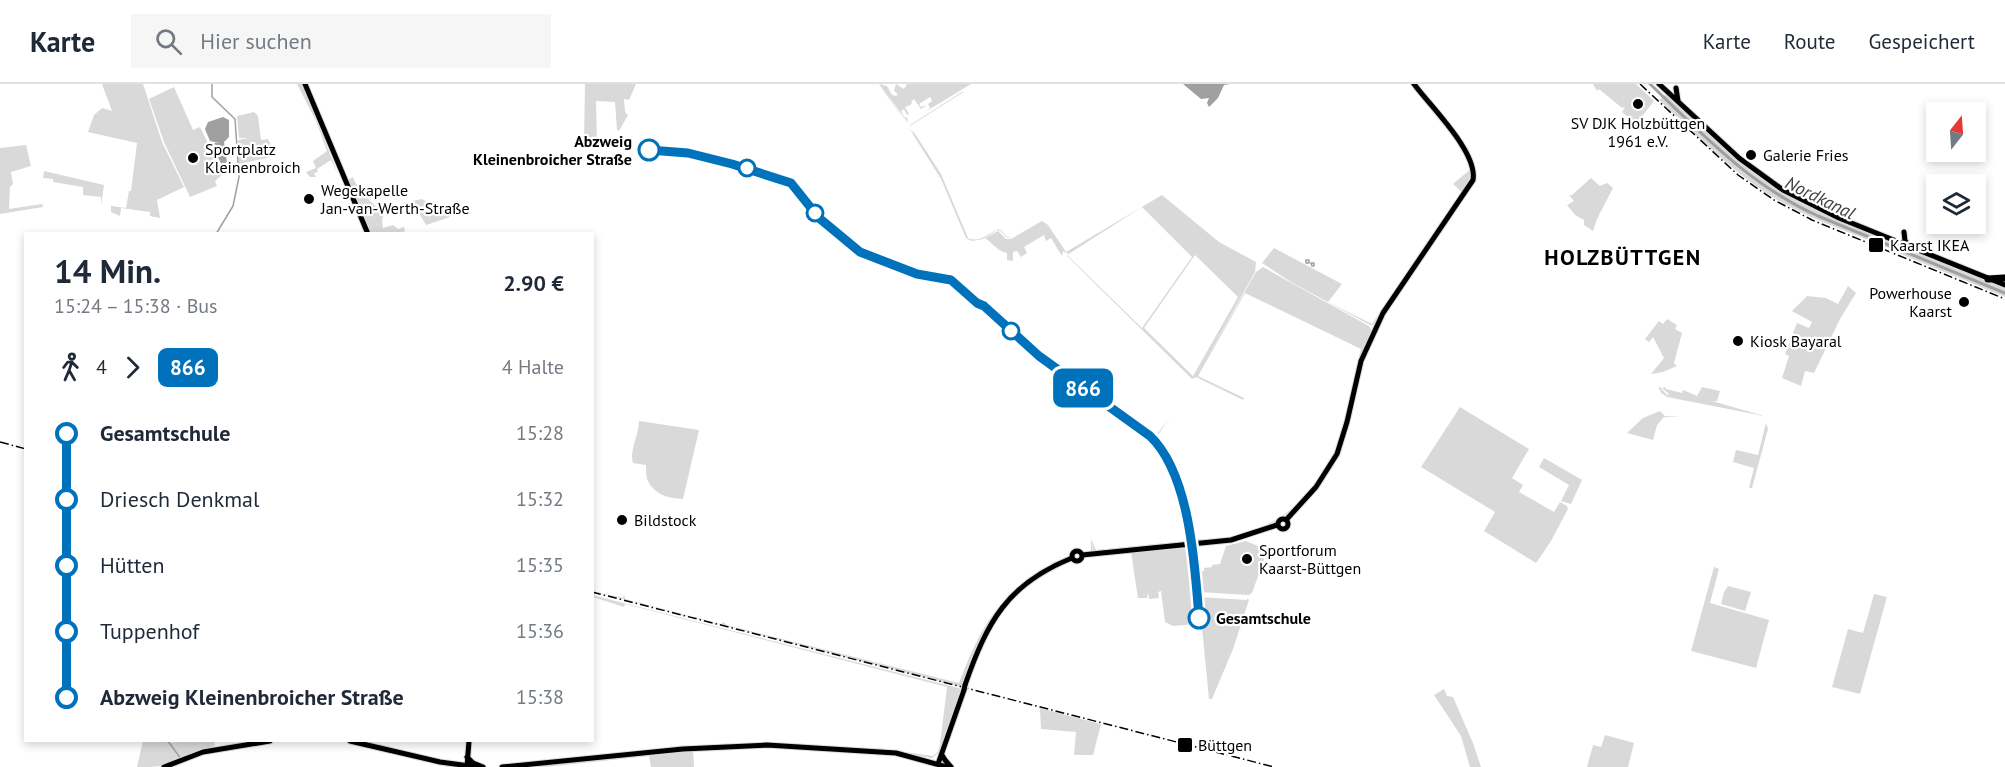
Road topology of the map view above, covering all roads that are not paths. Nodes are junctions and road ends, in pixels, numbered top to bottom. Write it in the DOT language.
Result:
graph roads {
  1 [pos="305,84"];
  2 [pos="1414,84"];
  3 [pos="1659,84"];
  4 [pos="1676,88"];
  5 [pos="1679,103"];
  6 [pos="367,232"];
  7 [pos="1904,232"];
  8 [pos="1911,247"];
  9 [pos="2005,278"];
  10 [pos="1988,279"];
  11 [pos="2005,285"];
  12 [pos="264,742"];
  13 [pos="354,742"];
  14 [pos="469,742"];
  15 [pos="218,743"];
  16 [pos="944,747"];
  17 [pos="213,750"];
  18 [pos="467,757"];
  19 [pos="925,759"];
  20 [pos="938,764"];
  21 [pos="457,766"];
  22 [pos="164,767"];
  23 [pos="467,767"];
  24 [pos="477,767"];
  25 [pos="483,767"];
  26 [pos="502,767"];
  27 [pos="947,767"];
  28 [pos="951,767"];
  1 -- 6 [label="main road"];
  2 -- 16 [label="main road"];
  3 -- 5 [label="main road"];
  4 -- 5 [label="main road"];
  5 -- 8 [label="main road"];
  7 -- 8 [label="main road"];
  8 -- 10 [label="main road"];
  9 -- 10 [label="highway"];
  10 -- 11 [label="main road"];
  12 -- 17 [label="main road"];
  13 -- 21 [label="main road"];
  14 -- 18 [label="main road"];
  15 -- 17 [label="main road"];
  16 -- 19 [label="main road"];
  16 -- 20 [label="main road"];
  16 -- 28 [label="main road"];
  17 -- 22 [label="main road"];
  18 -- 23 [label="main road"];
  18 -- 25 [label="main road"];
  19 -- 20 [label="main road"];
  19 -- 26 [label="main road"];
  20 -- 27 [label="main road"];
  21 -- 23 [label="main road"];
  23 -- 24 [label="main road"];
}
